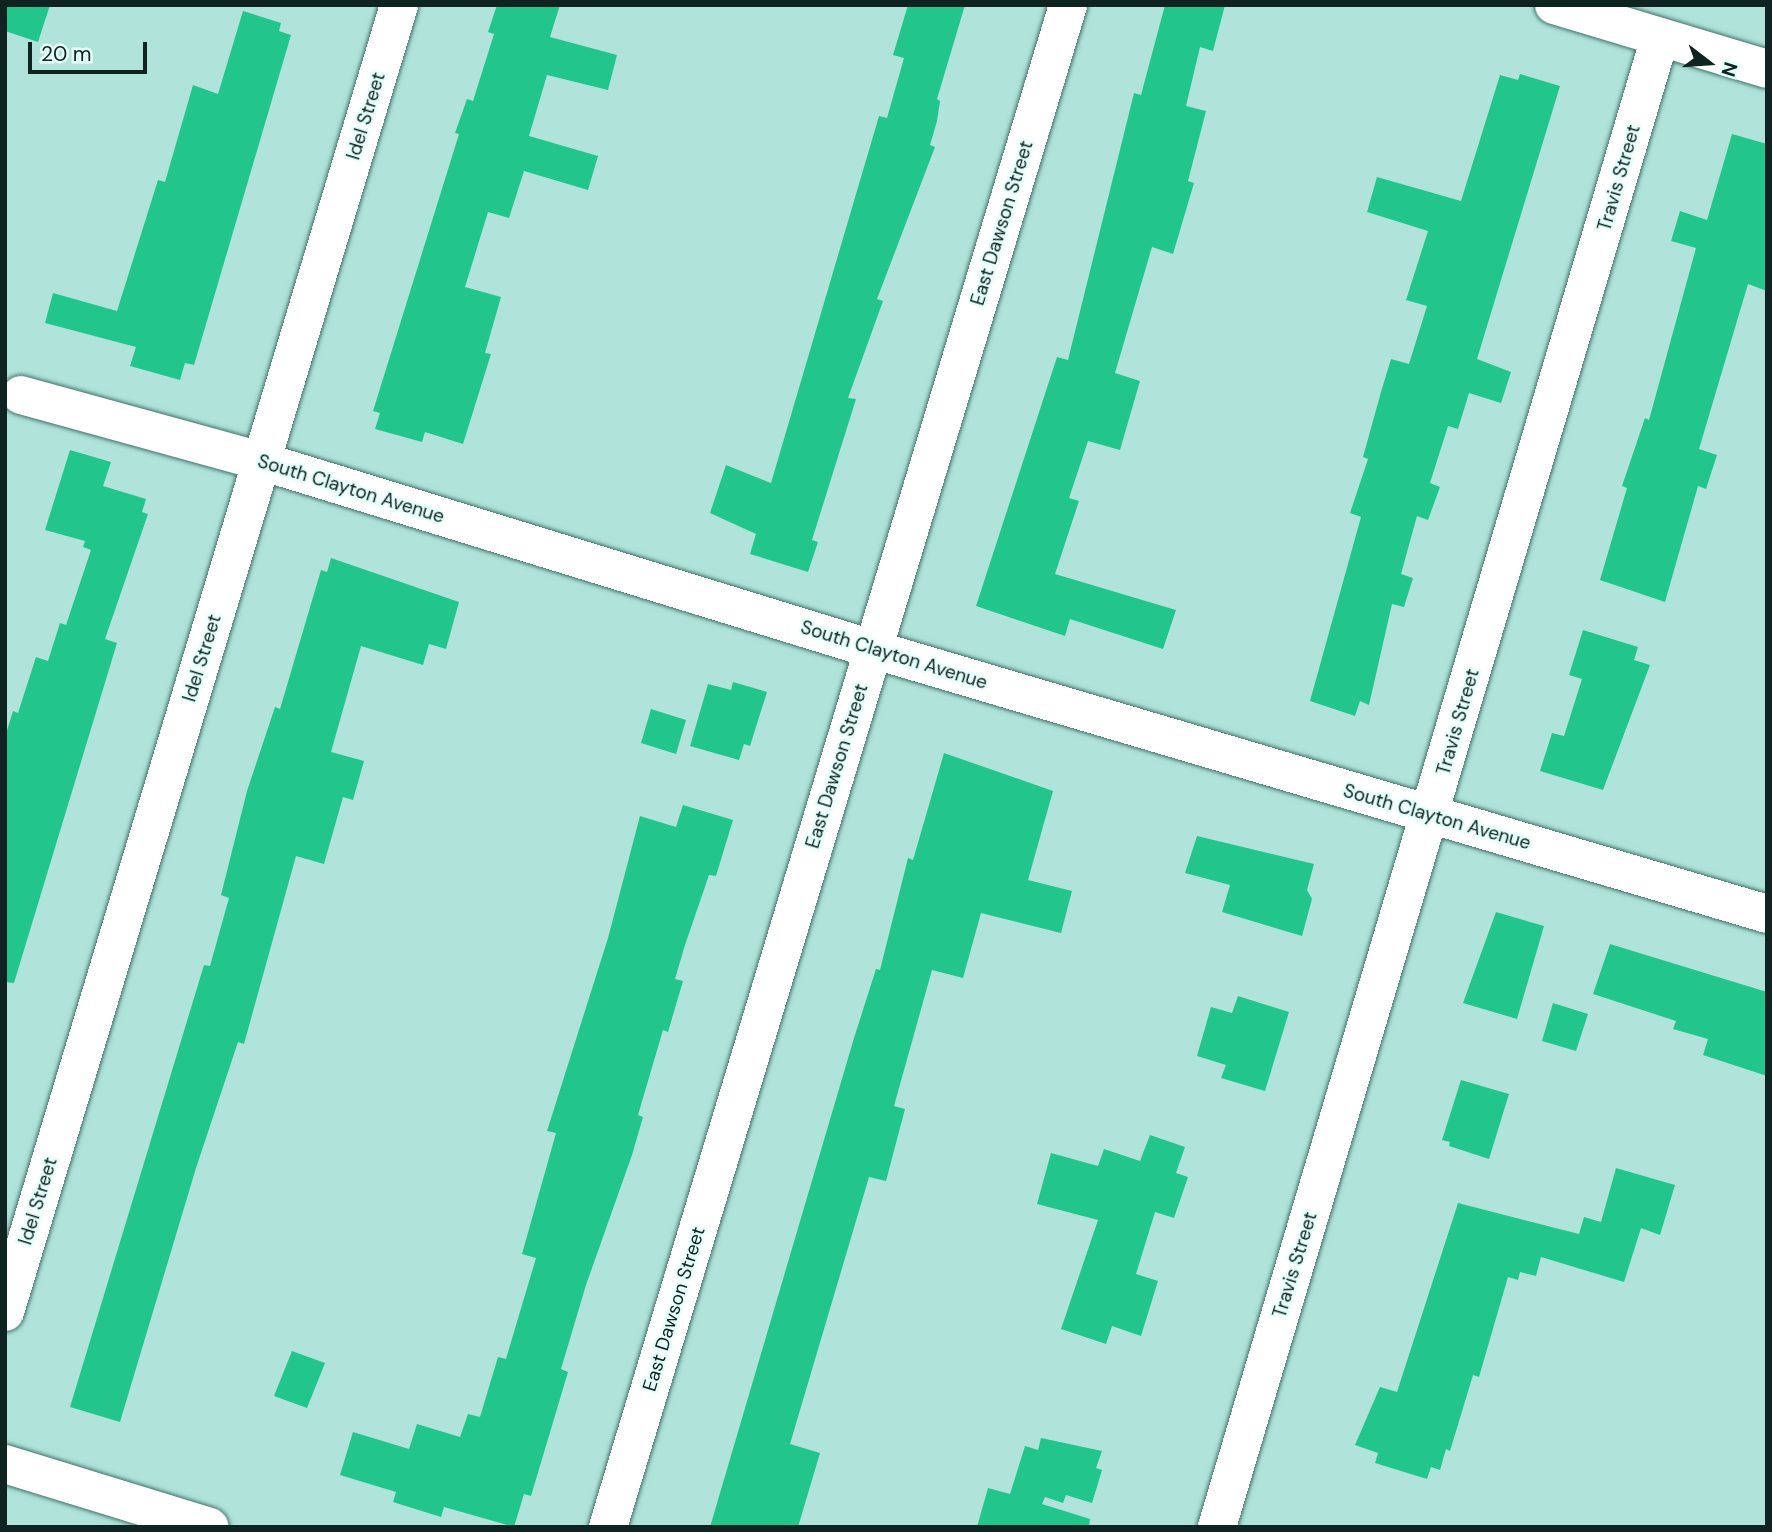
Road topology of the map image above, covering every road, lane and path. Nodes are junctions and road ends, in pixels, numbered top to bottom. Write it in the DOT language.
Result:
graph roads {
  1 [pos="399,5"];
  2 [pos="1068,5"];
  3 [pos="1554,5"];
  4 [pos="1660,37"];
  5 [pos="1767,69"];
  6 [pos="21,396"];
  7 [pos="261,461"];
  8 [pos="872,649"];
  9 [pos="1430,815"];
  10 [pos="1767,914"];
  11 [pos="5,1312"];
  12 [pos="5,1464"];
  13 [pos="210,1527"];
  14 [pos="608,1527"];
  15 [pos="1217,1527"];
  1 -- 7 [label="street, Idel Street"];
  2 -- 8 [label="street, East Dawson Street"];
  3 -- 4 [label="street"];
  4 -- 5 [label="street"];
  4 -- 9 [label="street, Travis Street"];
  6 -- 7 [label="street, South Clayton Avenue"];
  7 -- 8 [label="street, South Clayton Avenue"];
  7 -- 11 [label="street, Idel Street"];
  8 -- 9 [label="street, South Clayton Avenue"];
  8 -- 14 [label="street, East Dawson Street"];
  9 -- 10 [label="street, South Clayton Avenue"];
  9 -- 15 [label="street, Travis Street"];
  12 -- 13 [label="street"];
}
